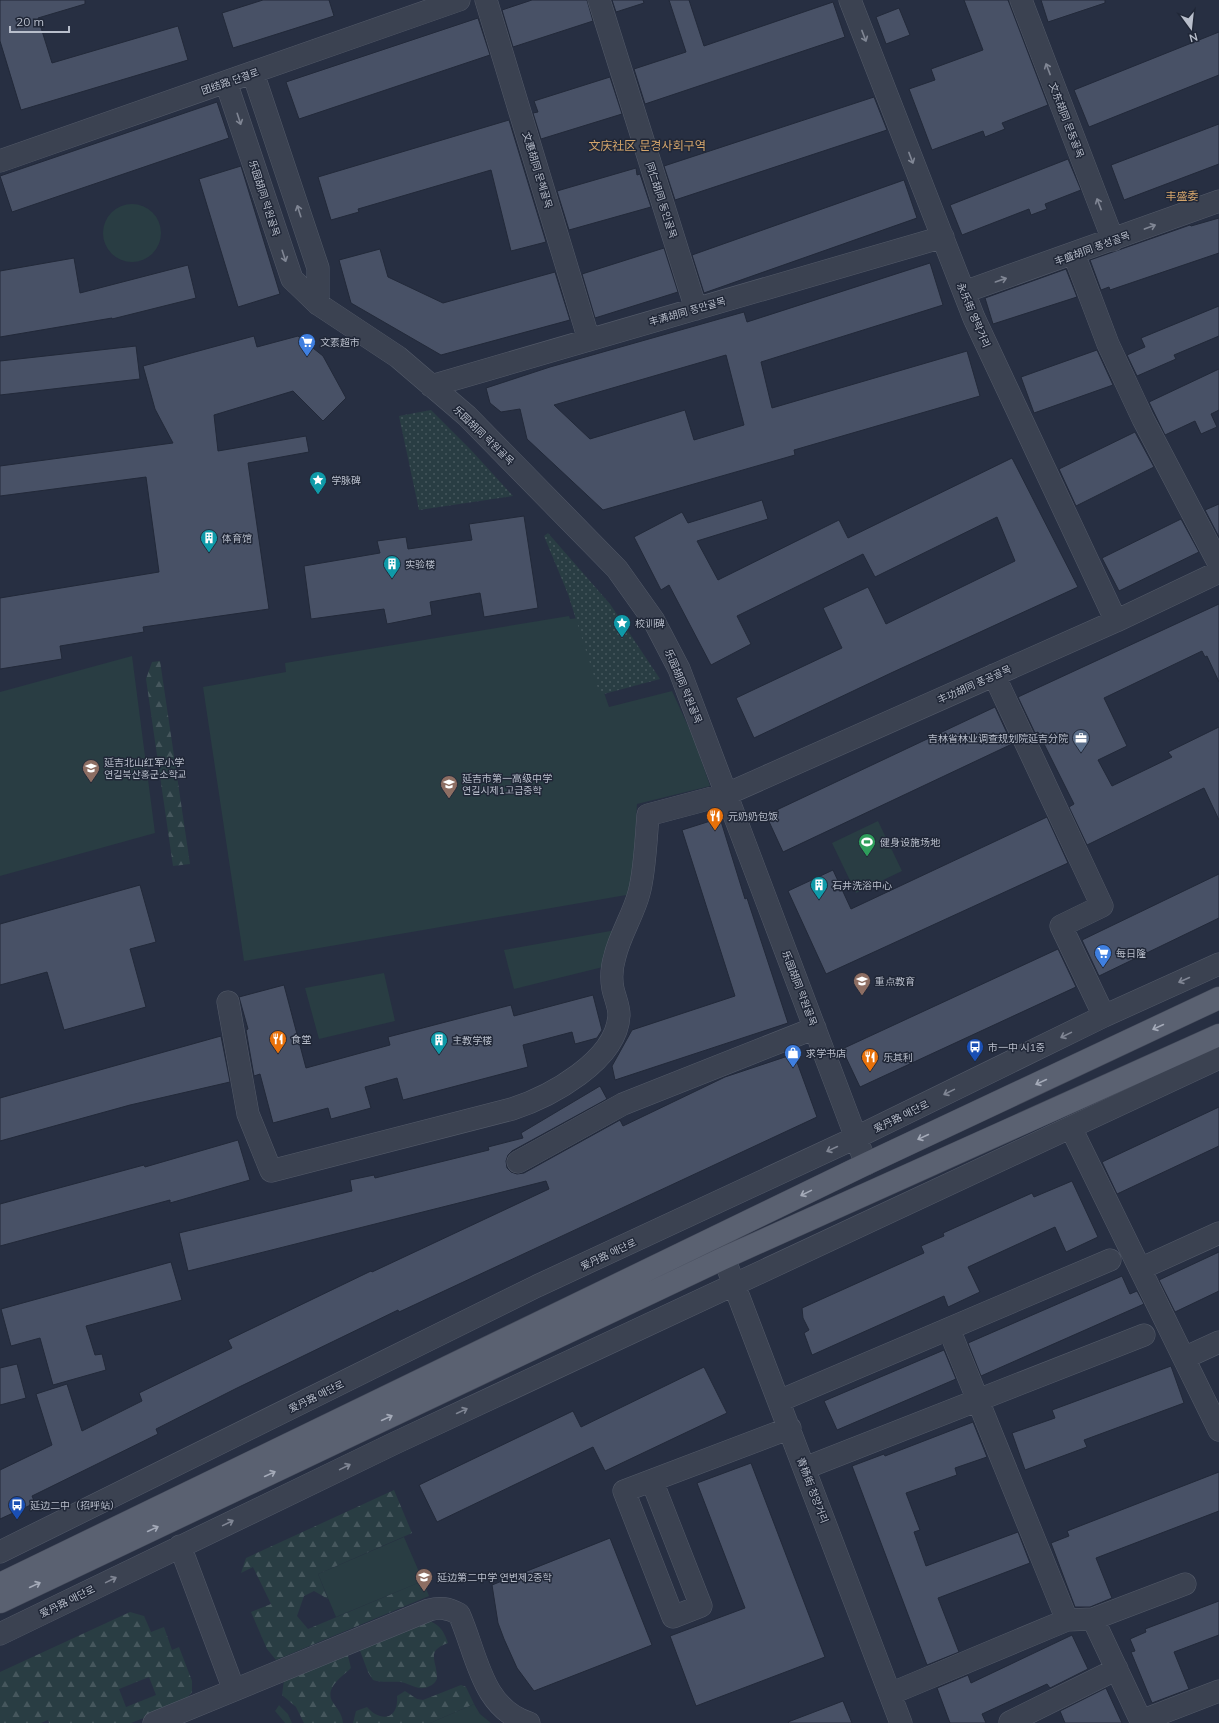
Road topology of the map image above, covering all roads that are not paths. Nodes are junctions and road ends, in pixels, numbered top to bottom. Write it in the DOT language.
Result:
graph roads {
  1 [pos="460,0"];
  2 [pos="486,0"];
  3 [pos="599,0"];
  4 [pos="850,0"];
  5 [pos="1021,0"];
  6 [pos="254,73"];
  7 [pos="226,82"];
  8 [pos="0,161"];
  9 [pos="1219,202"];
  10 [pos="942,237"];
  11 [pos="1113,240"];
  12 [pos="1074,254"];
  13 [pos="964,292"];
  14 [pos="318,304"];
  15 [pos="696,309"];
  16 [pos="589,340"];
  17 [pos="431,386"];
  18 [pos="1219,564"];
  19 [pos="1219,572"];
  20 [pos="1116,621"];
  21 [pos="994,675"];
  22 [pos="727,794"];
  23 [pos="1219,964"];
  24 [pos="1219,998"];
  25 [pos="228,1002"];
  26 [pos="1104,1016"];
  27 [pos="815,1028"];
  28 [pos="1219,1035"];
  29 [pos="1219,1058"];
  30 [pos="1071,1128"];
  31 [pos="856,1138"];
  32 [pos="518,1162"];
  33 [pos="866,1164"];
  34 [pos="1219,1233"];
  35 [pos="724,1258"];
  36 [pos="1110,1260"];
  37 [pos="1140,1269"];
  38 [pos="733,1284"];
  39 [pos="949,1328"];
  40 [pos="1144,1335"];
  41 [pos="1219,1342"];
  42 [pos="1184,1358"];
  43 [pos="978,1400"];
  44 [pos="779,1401"];
  45 [pos="790,1428"];
  46 [pos="1219,1430"];
  47 [pos="805,1468"];
  48 [pos="652,1481"];
  49 [pos="180,1546"];
  50 [pos="0,1552"];
  51 [pos="0,1584"];
  52 [pos="1185,1584"];
  53 [pos="0,1602"];
  54 [pos="1093,1619"];
  55 [pos="1068,1620"];
  56 [pos="0,1634"];
  57 [pos="1117,1669"];
  58 [pos="234,1690"];
  59 [pos="1219,1691"];
  60 [pos="890,1694"];
  61 [pos="1010,1722"];
  62 [pos="154,1723"];
  63 [pos="529,1723"];
  64 [pos="901,1723"];
  1 -- 6 [label="street, 团结路 단결로"];
  2 -- 16 [label="street, 文惠胡同 문혜골목"];
  3 -- 15 [label="street, 同仁胡同 동인골목"];
  4 -- 10 [label="street, 永乐街 영락거리, one-way"];
  11 -- 5 [label="street, 文东胡同 문동골목, one-way"];
  6 -- 7 [label="street, 团结路 단결로"];
  14 -- 6 [label="street, one-way"];
  7 -- 8 [label="street, 团结路 단결로"];
  7 -- 14 [label="street, 乐园胡同 락원골목, one-way"];
  11 -- 9 [label="street, 丰盛胡同 풍성골목, one-way"];
  10 -- 13 [label="street, 永乐街 영락거리"];
  10 -- 15 [label="street, 丰满胡同 풍만골목"];
  11 -- 12 [label="street, 丰盛胡同 풍성골목"];
  13 -- 12 [label="street, 丰盛胡同 풍성골목, one-way"];
  12 -- 18 [label="street"];
  13 -- 20 [label="street, 永乐街 영락거리"];
  14 -- 17 [label="street, 乐园胡同 락원골목"];
  15 -- 16 [label="street, 丰满胡同 풍만골목"];
  16 -- 17 [label="street, 丰满胡同 풍만골목"];
  17 -- 22 [label="street, 乐园胡同 락원골목"];
  19 -- 20 [label="street, 丰功胡同 풍공골목"];
  20 -- 21 [label="street, 丰功胡同 풍공골목"];
  21 -- 22 [label="street, 丰功胡同 풍공골목"];
  21 -- 26 [label="street"];
  22 -- 25 [label="street, 丰功胡同 풍공골목"];
  22 -- 27 [label="street, 乐园胡同 락원골목"];
  23 -- 26 [label="street, 爱丹路 애단로, one-way"];
  24 -- 33 [label="main road, one-way"];
  26 -- 31 [label="street, 爱丹路 애단로, one-way"];
  27 -- 31 [label="street, 乐园胡同 락원골목"];
  27 -- 32 [label="street"];
  28 -- 35 [label="main road"];
  29 -- 30 [label="street, 爱丹路 애단로"];
  30 -- 37 [label="street"];
  30 -- 38 [label="street, 爱丹路 애단로"];
  31 -- 33 [label="street, 乐园胡同 락원골목"];
  31 -- 50 [label="street, 爱丹路 애단로, one-way"];
  33 -- 51 [label="main road, one-way"];
  34 -- 37 [label="street"];
  35 -- 38 [label="street, 青杨街 청양거리"];
  53 -- 35 [label="main road, one-way"];
  36 -- 39 [label="street"];
  37 -- 42 [label="street"];
  38 -- 44 [label="street, 青杨街 청양거리"];
  49 -- 38 [label="street, 爱丹路 애단로, one-way"];
  39 -- 43 [label="street"];
  39 -- 44 [label="street"];
  40 -- 43 [label="street"];
  41 -- 42 [label="street"];
  42 -- 46 [label="street"];
  43 -- 47 [label="street"];
  43 -- 55 [label="street"];
  44 -- 45 [label="street, 青杨街 청양거리"];
  45 -- 47 [label="street, 青杨街 청양거리"];
  45 -- 48 [label="street"];
  47 -- 60 [label="street, 青杨街 청양거리"];
  48 -- 48 [label="street"];
  56 -- 49 [label="street, 爱丹路 애단로, one-way"];
  49 -- 58 [label="street"];
  52 -- 54 [label="street"];
  54 -- 55 [label="street"];
  54 -- 57 [label="street"];
  55 -- 60 [label="street"];
  57 -- 59 [label="street"];
  57 -- 61 [label="street"];
  58 -- 62 [label="street"];
  58 -- 63 [label="street"];
  60 -- 64 [label="street, 青杨街 청양거리"];
}
